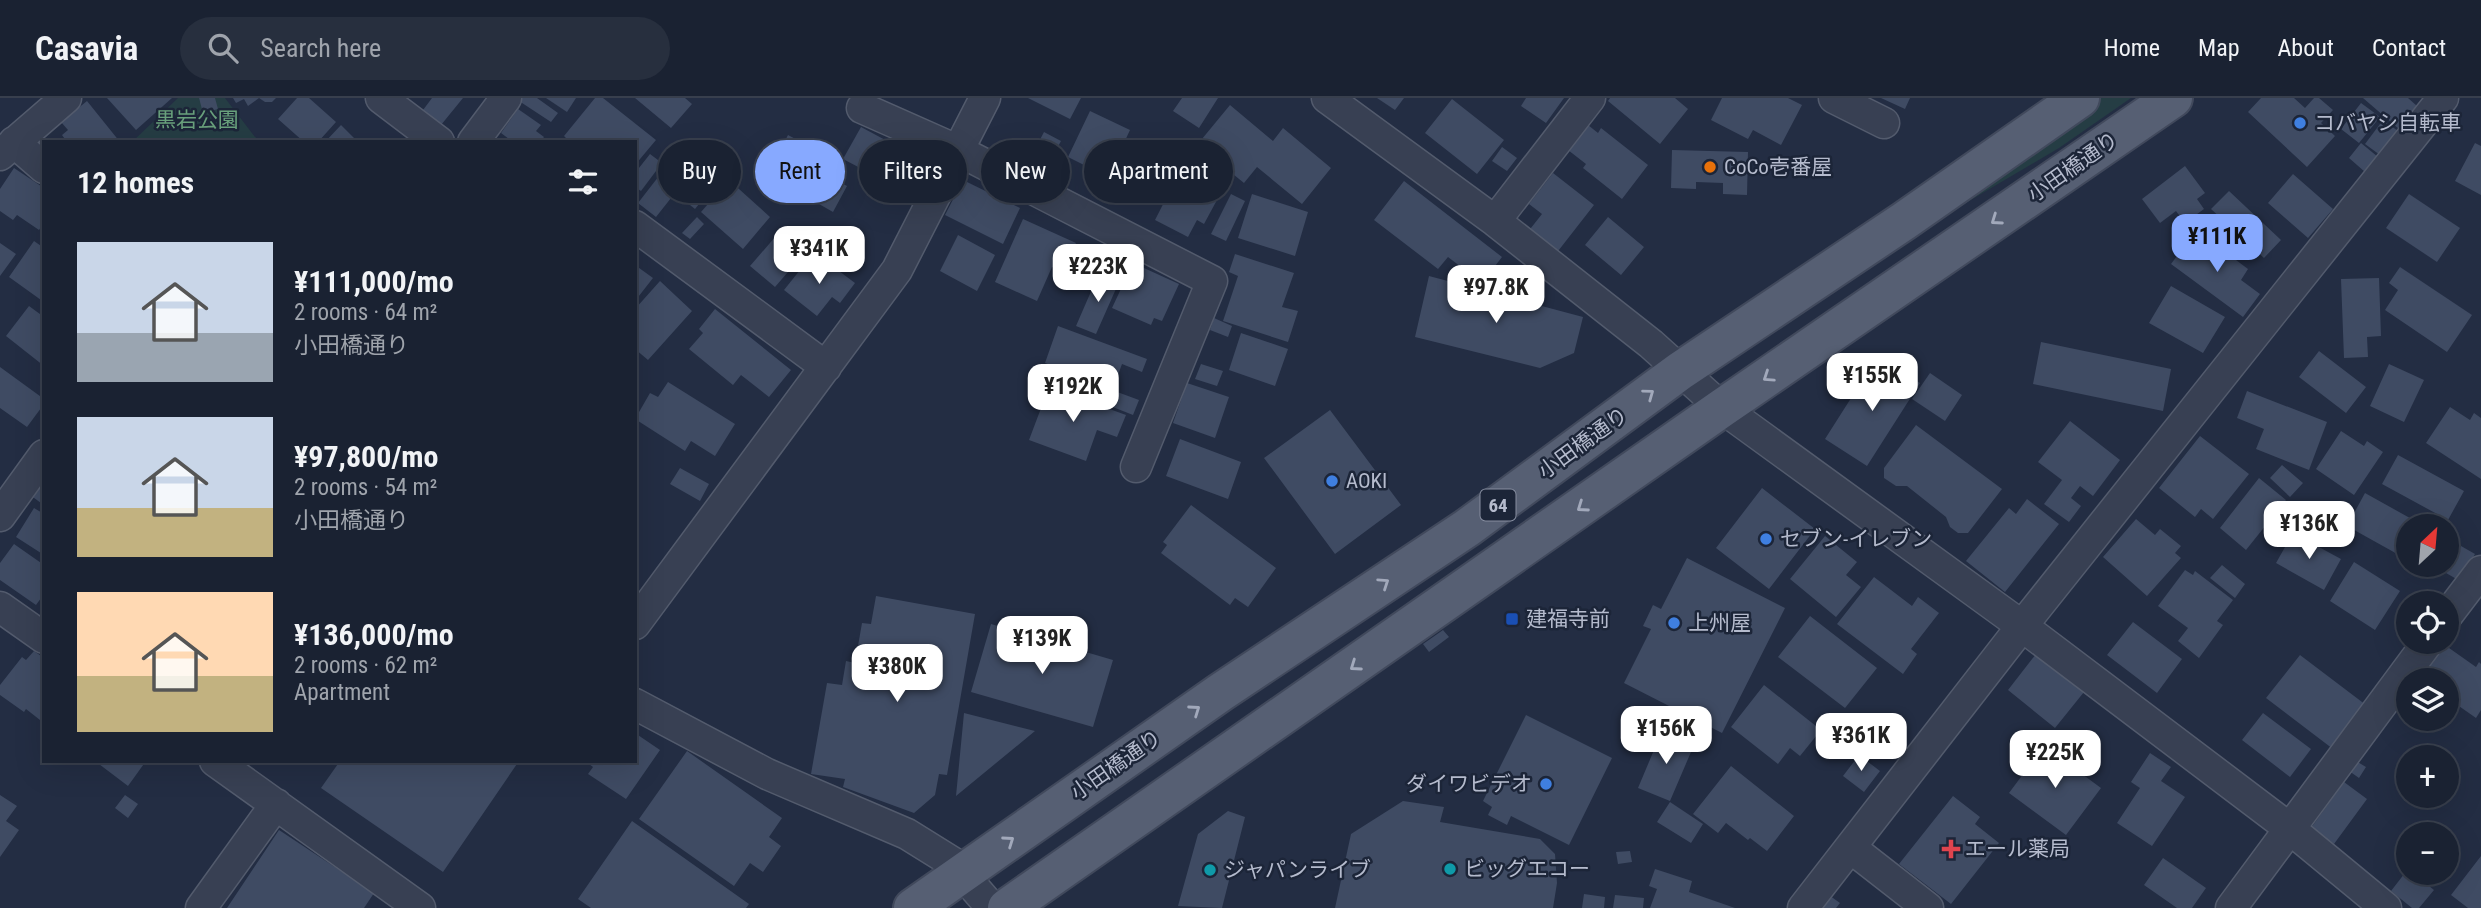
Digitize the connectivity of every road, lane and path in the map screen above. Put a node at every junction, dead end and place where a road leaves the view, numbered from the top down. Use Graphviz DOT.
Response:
graph roads {
  1 [pos="66,98"];
  2 [pos="381,98"];
  3 [pos="506,98"];
  4 [pos="985,98"];
  5 [pos="1327,98"];
  6 [pos="1590,98"];
  7 [pos="1834,98"];
  8 [pos="2080,98"];
  9 [pos="2173,98"];
  10 [pos="2444,98"];
  11 [pos="862,108"];
  12 [pos="1884,122"];
  13 [pos="436,140"];
  14 [pos="474,140"];
  15 [pos="934,140"];
  16 [pos="964,140"];
  17 [pos="7,148"];
  18 [pos="967,155"];
  19 [pos="42,167"];
  20 [pos="932,203"];
  21 [pos="1495,220"];
  22 [pos="637,227"];
  23 [pos="826,367"];
  24 [pos="1680,371"];
  25 [pos="1721,408"];
  26 [pos="42,458"];
  27 [pos="1136,467"];
  28 [pos="0,516"];
  29 [pos="2481,571"];
  30 [pos="2459,600"];
  31 [pos="0,607"];
  32 [pos="637,621"];
  33 [pos="2022,626"];
  34 [pos="42,637"];
  35 [pos="2419,654"];
  36 [pos="637,705"];
  37 [pos="218,763"];
  38 [pos="276,804"];
  39 [pos="2289,828"];
  40 [pos="1851,848"];
  41 [pos="962,873"];
  42 [pos="201,908"];
  43 [pos="420,908"];
  44 [pos="913,908"];
  45 [pos="992,908"];
  46 [pos="1007,908"];
  47 [pos="1803,908"];
  48 [pos="1928,908"];
  49 [pos="2231,908"];
  50 [pos="2386,908"];
  1 -- 17 [label="street"];
  2 -- 13 [label="street"];
  3 -- 14 [label="street"];
  4 -- 16 [label="street"];
  5 -- 21 [label="street"];
  6 -- 21 [label="street"];
  7 -- 12 [label="street"];
  8 -- 24 [label="main road, 小田橋通り / 64"];
  9 -- 25 [label="main road, 小田橋通り / 64, one-way"];
  10 -- 33 [label="street"];
  11 -- 15 [label="street"];
  17 -- 19 [label="street"];
  18 -- 27 [label="street"];
  20 -- 23 [label="street"];
  21 -- 24 [label="street"];
  22 -- 23 [label="street"];
  23 -- 32 [label="street"];
  24 -- 25 [label="street"];
  41 -- 24 [label="main road, 小田橋通り / 64, one-way"];
  25 -- 33 [label="street"];
  25 -- 46 [label="main road, 小田橋通り / 64, one-way"];
  26 -- 28 [label="street"];
  29 -- 30 [label="street"];
  31 -- 34 [label="street"];
  33 -- 39 [label="street"];
  33 -- 40 [label="street"];
  35 -- 39 [label="street"];
  36 -- 41 [label="street"];
  37 -- 38 [label="street"];
  38 -- 42 [label="street"];
  38 -- 43 [label="street"];
  39 -- 49 [label="street"];
  39 -- 50 [label="street"];
  40 -- 47 [label="street"];
  40 -- 48 [label="street"];
  41 -- 44 [label="main road, 小田橋通り / 64"];
  41 -- 45 [label="street"];
}
